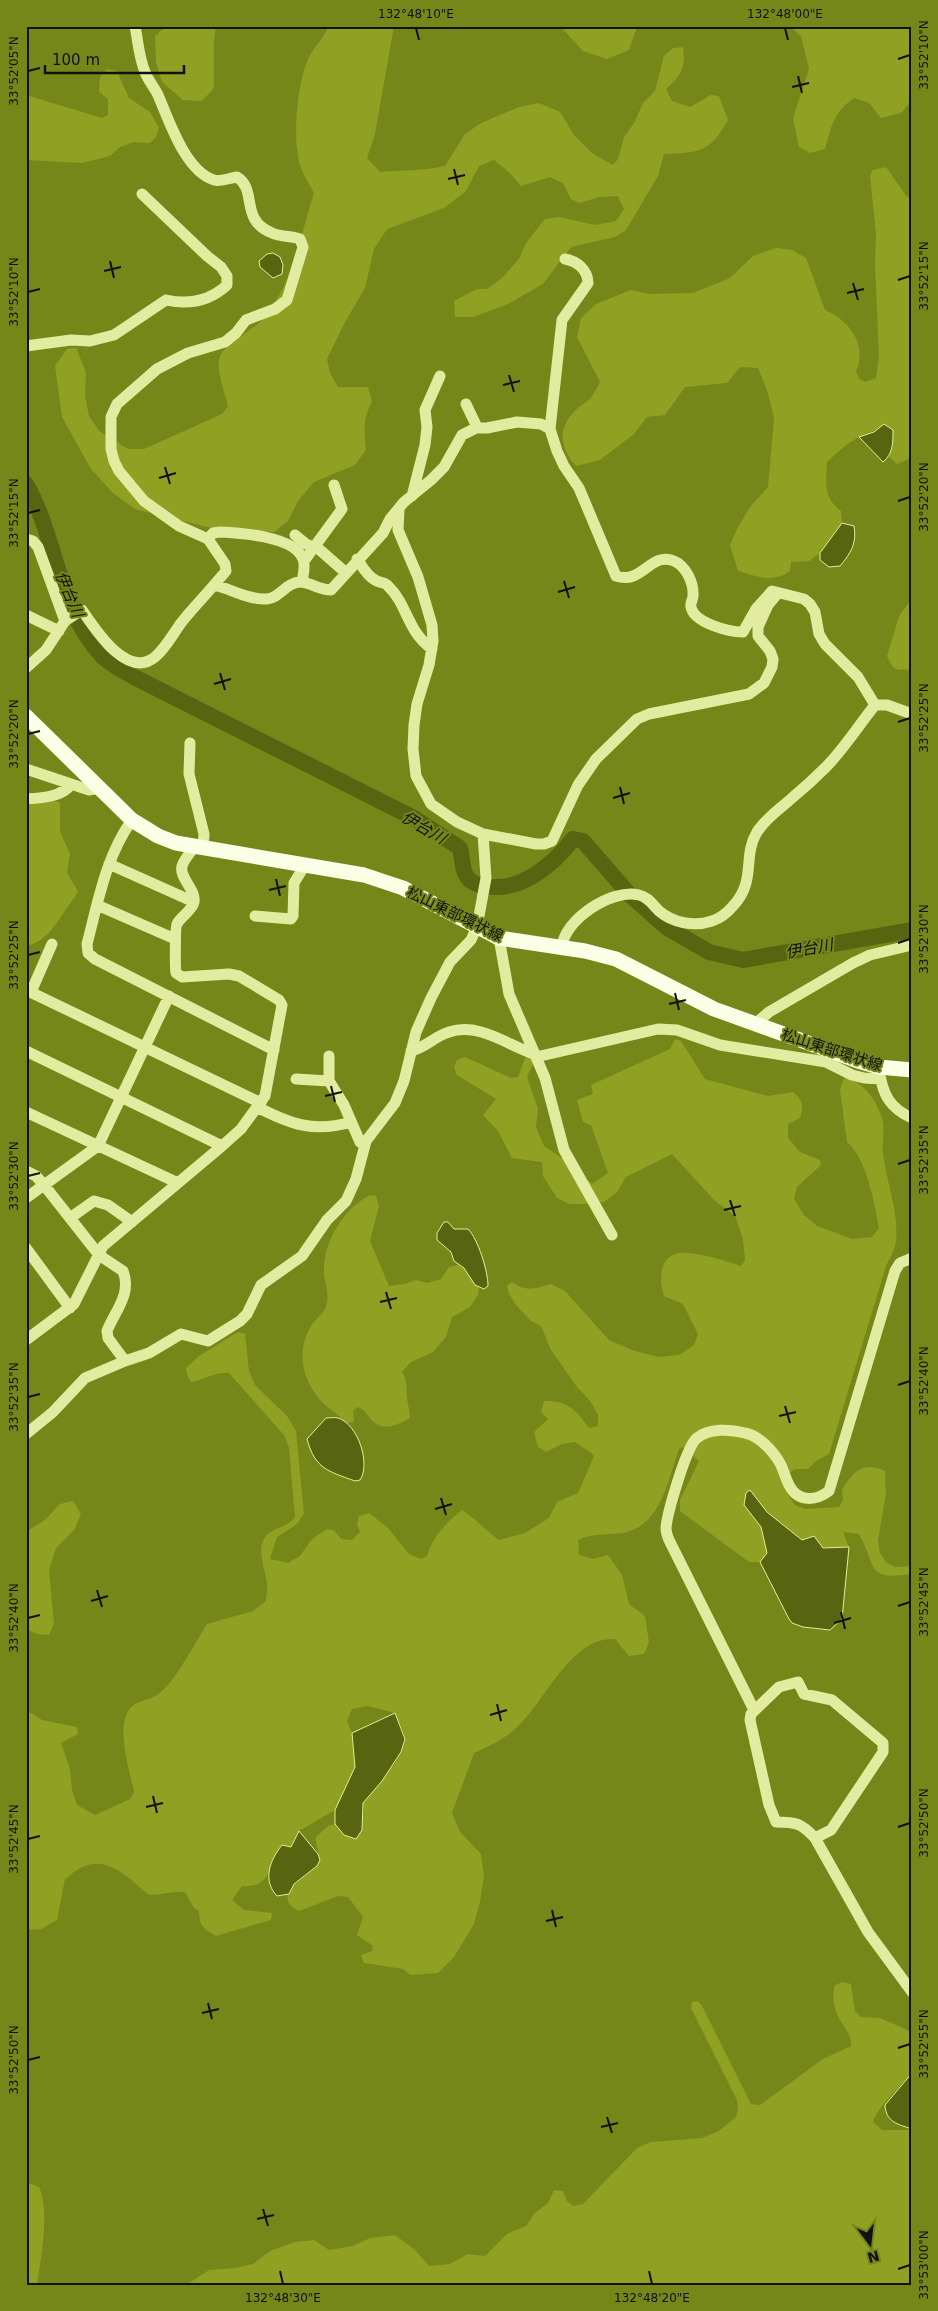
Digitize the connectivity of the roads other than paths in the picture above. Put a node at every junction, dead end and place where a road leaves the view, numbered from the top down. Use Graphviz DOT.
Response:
graph roads {
  1 [pos="135,26"];
  2 [pos="142,194"];
  3 [pos="565,259"];
  4 [pos="26,346"];
  5 [pos="440,376"];
  6 [pos="466,404"];
  7 [pos="477,423"];
  8 [pos="550,429"];
  9 [pos="334,485"];
  10 [pos="412,496"];
  11 [pos="399,509"];
  12 [pos="296,535"];
  13 [pos="26,539"];
  14 [pos="208,539"];
  15 [pos="314,547"];
  16 [pos="357,560"];
  17 [pos="304,561"];
  18 [pos="345,572"];
  19 [pos="302,582"];
  20 [pos="214,585"];
  21 [pos="778,592"];
  22 [pos="26,615"];
  23 [pos="64,623"];
  24 [pos="432,649"];
  25 [pos="26,668"];
  26 [pos="875,705"];
  27 [pos="912,714"];
  28 [pos="26,716"];
  29 [pos="190,743"];
  30 [pos="26,770"];
  31 [pos="71,784"];
  32 [pos="100,788"];
  33 [pos="26,799"];
  34 [pos="132,820"];
  35 [pos="484,834"];
  36 [pos="199,847"];
  37 [pos="109,864"];
  38 [pos="305,865"];
  39 [pos="194,902"];
  40 [pos="98,905"];
  41 [pos="255,916"];
  42 [pos="477,928"];
  43 [pos="175,938"];
  44 [pos="499,938"];
  45 [pos="52,944"];
  46 [pos="912,945"];
  47 [pos="562,948"];
  48 [pos="28,991"];
  49 [pos="169,996"];
  50 [pos="755,1024"];
  51 [pos="144,1046"];
  52 [pos="26,1050"];
  53 [pos="274,1050"];
  54 [pos="411,1051"];
  55 [pos="329,1056"];
  56 [pos="535,1056"];
  57 [pos="912,1070"];
  58 [pos="880,1073"];
  59 [pos="296,1079"];
  60 [pos="329,1081"];
  61 [pos="120,1097"];
  62 [pos="259,1105"];
  63 [pos="26,1112"];
  64 [pos="912,1118"];
  65 [pos="351,1122"];
  66 [pos="365,1145"];
  67 [pos="98,1146"];
  68 [pos="222,1146"];
  69 [pos="26,1171"];
  70 [pos="178,1183"];
  71 [pos="44,1185"];
  72 [pos="26,1198"];
  73 [pos="70,1218"];
  74 [pos="132,1222"];
  75 [pos="612,1235"];
  76 [pos="26,1248"];
  77 [pos="99,1255"];
  78 [pos="912,1258"];
  79 [pos="70,1308"];
  80 [pos="27,1338"];
  81 [pos="125,1360"];
  82 [pos="26,1434"];
  83 [pos="754,1710"];
  84 [pos="815,1838"];
  85 [pos="912,1992"];
  1 -- 14 [label="street"];
  2 -- 4 [label="street"];
  3 -- 8 [label="street"];
  5 -- 10 [label="street"];
  6 -- 7 [label="street"];
  7 -- 8 [label="street"];
  7 -- 10 [label="street"];
  8 -- 21 [label="street"];
  9 -- 15 [label="street"];
  10 -- 11 [label="street"];
  11 -- 16 [label="street"];
  11 -- 24 [label="street"];
  12 -- 15 [label="street"];
  13 -- 23 [label="street"];
  14 -- 17 [label="street"];
  14 -- 20 [label="street"];
  15 -- 17 [label="street"];
  15 -- 18 [label="street"];
  16 -- 18 [label="street"];
  16 -- 24 [label="street"];
  17 -- 19 [label="street"];
  18 -- 19 [label="street"];
  19 -- 20 [label="street"];
  20 -- 23 [label="street"];
  21 -- 26 [label="street"];
  21 -- 35 [label="street"];
  22 -- 23 [label="street"];
  23 -- 25 [label="street"];
  24 -- 35 [label="street"];
  26 -- 27 [label="street"];
  26 -- 47 [label="street"];
  28 -- 32 [label="main road, 松山東部環状線"];
  29 -- 36 [label="street"];
  30 -- 31 [label="street"];
  31 -- 32 [label="street"];
  31 -- 33 [label="street"];
  32 -- 34 [label="main road, 松山東部環状線"];
  34 -- 36 [label="main road, 松山東部環状線"];
  34 -- 37 [label="street"];
  35 -- 42 [label="street"];
  36 -- 38 [label="main road, 松山東部環状線"];
  36 -- 39 [label="street"];
  37 -- 39 [label="street"];
  37 -- 40 [label="street"];
  38 -- 41 [label="street"];
  38 -- 42 [label="main road, 松山東部環状線"];
  39 -- 43 [label="street"];
  40 -- 43 [label="street"];
  40 -- 49 [label="street"];
  42 -- 44 [label="main road, 松山東部環状線"];
  42 -- 54 [label="street"];
  43 -- 53 [label="street"];
  44 -- 47 [label="main road, 松山東部環状線"];
  44 -- 56 [label="street"];
  45 -- 48 [label="street"];
  46 -- 50 [label="street"];
  47 -- 50 [label="main road, 松山東部環状線"];
  48 -- 51 [label="street"];
  49 -- 51 [label="street"];
  49 -- 53 [label="street"];
  50 -- 58 [label="main road, 松山東部環状線"];
  51 -- 61 [label="street"];
  51 -- 62 [label="street"];
  52 -- 61 [label="street"];
  53 -- 62 [label="street"];
  54 -- 56 [label="street"];
  54 -- 66 [label="street"];
  55 -- 60 [label="street"];
  56 -- 58 [label="street"];
  56 -- 75 [label="street"];
  57 -- 58 [label="main road, 松山東部環状線"];
  58 -- 64 [label="street"];
  59 -- 60 [label="street"];
  60 -- 65 [label="street"];
  61 -- 67 [label="street"];
  61 -- 68 [label="street"];
  62 -- 65 [label="street"];
  62 -- 68 [label="street"];
  63 -- 67 [label="street"];
  65 -- 66 [label="street"];
  66 -- 81 [label="street"];
  67 -- 70 [label="street"];
  67 -- 71 [label="street"];
  68 -- 70 [label="street"];
  69 -- 71 [label="street"];
  70 -- 74 [label="street"];
  71 -- 72 [label="street"];
  71 -- 73 [label="street"];
  73 -- 74 [label="street"];
  73 -- 77 [label="street"];
  74 -- 77 [label="street"];
  76 -- 79 [label="street"];
  77 -- 79 [label="street"];
  77 -- 81 [label="street"];
  78 -- 83 [label="street"];
  79 -- 80 [label="street"];
  81 -- 82 [label="street"];
  83 -- 84 [label="street"];
  83 -- 84 [label="street"];
  84 -- 85 [label="street"];
}
